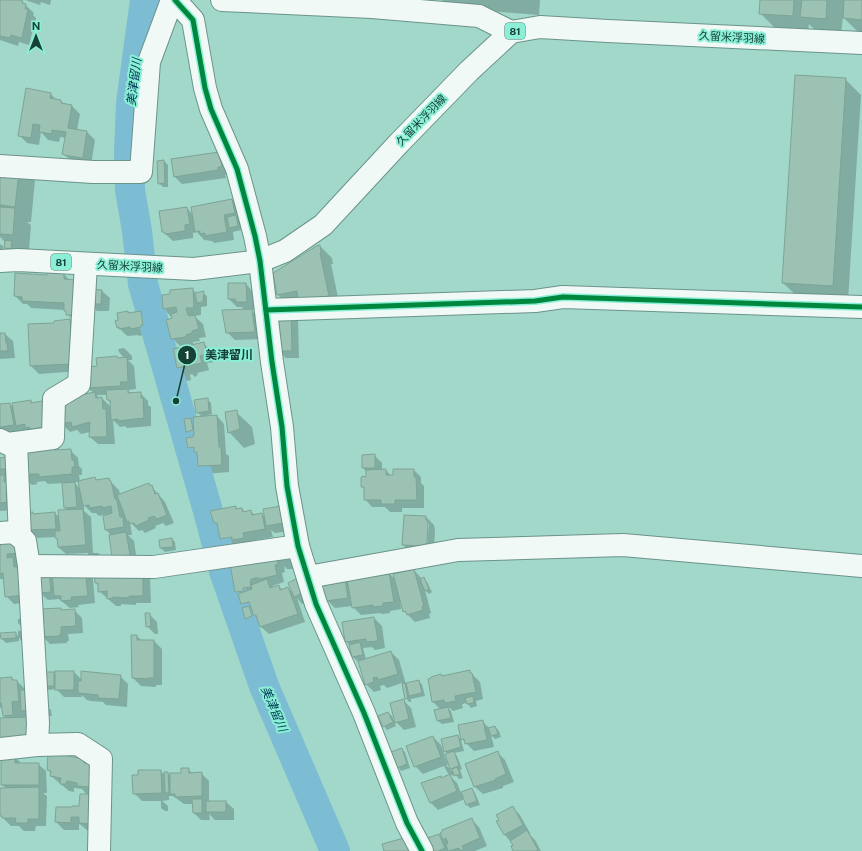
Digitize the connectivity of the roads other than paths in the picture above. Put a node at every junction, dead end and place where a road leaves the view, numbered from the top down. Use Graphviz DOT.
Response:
graph roads {
  1 [pos="172,0"];
  2 [pos="175,0"];
  3 [pos="222,0"];
  4 [pos="511,32"];
  5 [pos="862,43"];
  6 [pos="0,166"];
  7 [pos="0,261"];
  8 [pos="260,261"];
  9 [pos="86,264"];
  10 [pos="862,307"];
  11 [pos="266,310"];
  12 [pos="8,442"];
  13 [pos="10,535"];
  14 [pos="298,546"];
  15 [pos="29,566"];
  16 [pos="862,566"];
  17 [pos="308,577"];
  18 [pos="38,745"];
  19 [pos="0,749"];
  20 [pos="99,851"];
  21 [pos="422,851"];
  1 -- 6 [label="street"];
  2 -- 8 [label="street"];
  3 -- 4 [label="street"];
  4 -- 5 [label="street, 久留米浮羽線 / 81"];
  4 -- 8 [label="street, 久留米浮羽線 / 81"];
  7 -- 9 [label="street, 久留米浮羽線 / 81"];
  8 -- 9 [label="street, 久留米浮羽線 / 81"];
  8 -- 11 [label="street"];
  9 -- 12 [label="street"];
  10 -- 11 [label="street"];
  11 -- 14 [label="street"];
  12 -- 13 [label="street"];
  13 -- 15 [label="street"];
  14 -- 15 [label="street"];
  14 -- 17 [label="street"];
  15 -- 18 [label="street"];
  16 -- 17 [label="street"];
  17 -- 21 [label="street"];
  18 -- 19 [label="street"];
  18 -- 20 [label="street"];
}
